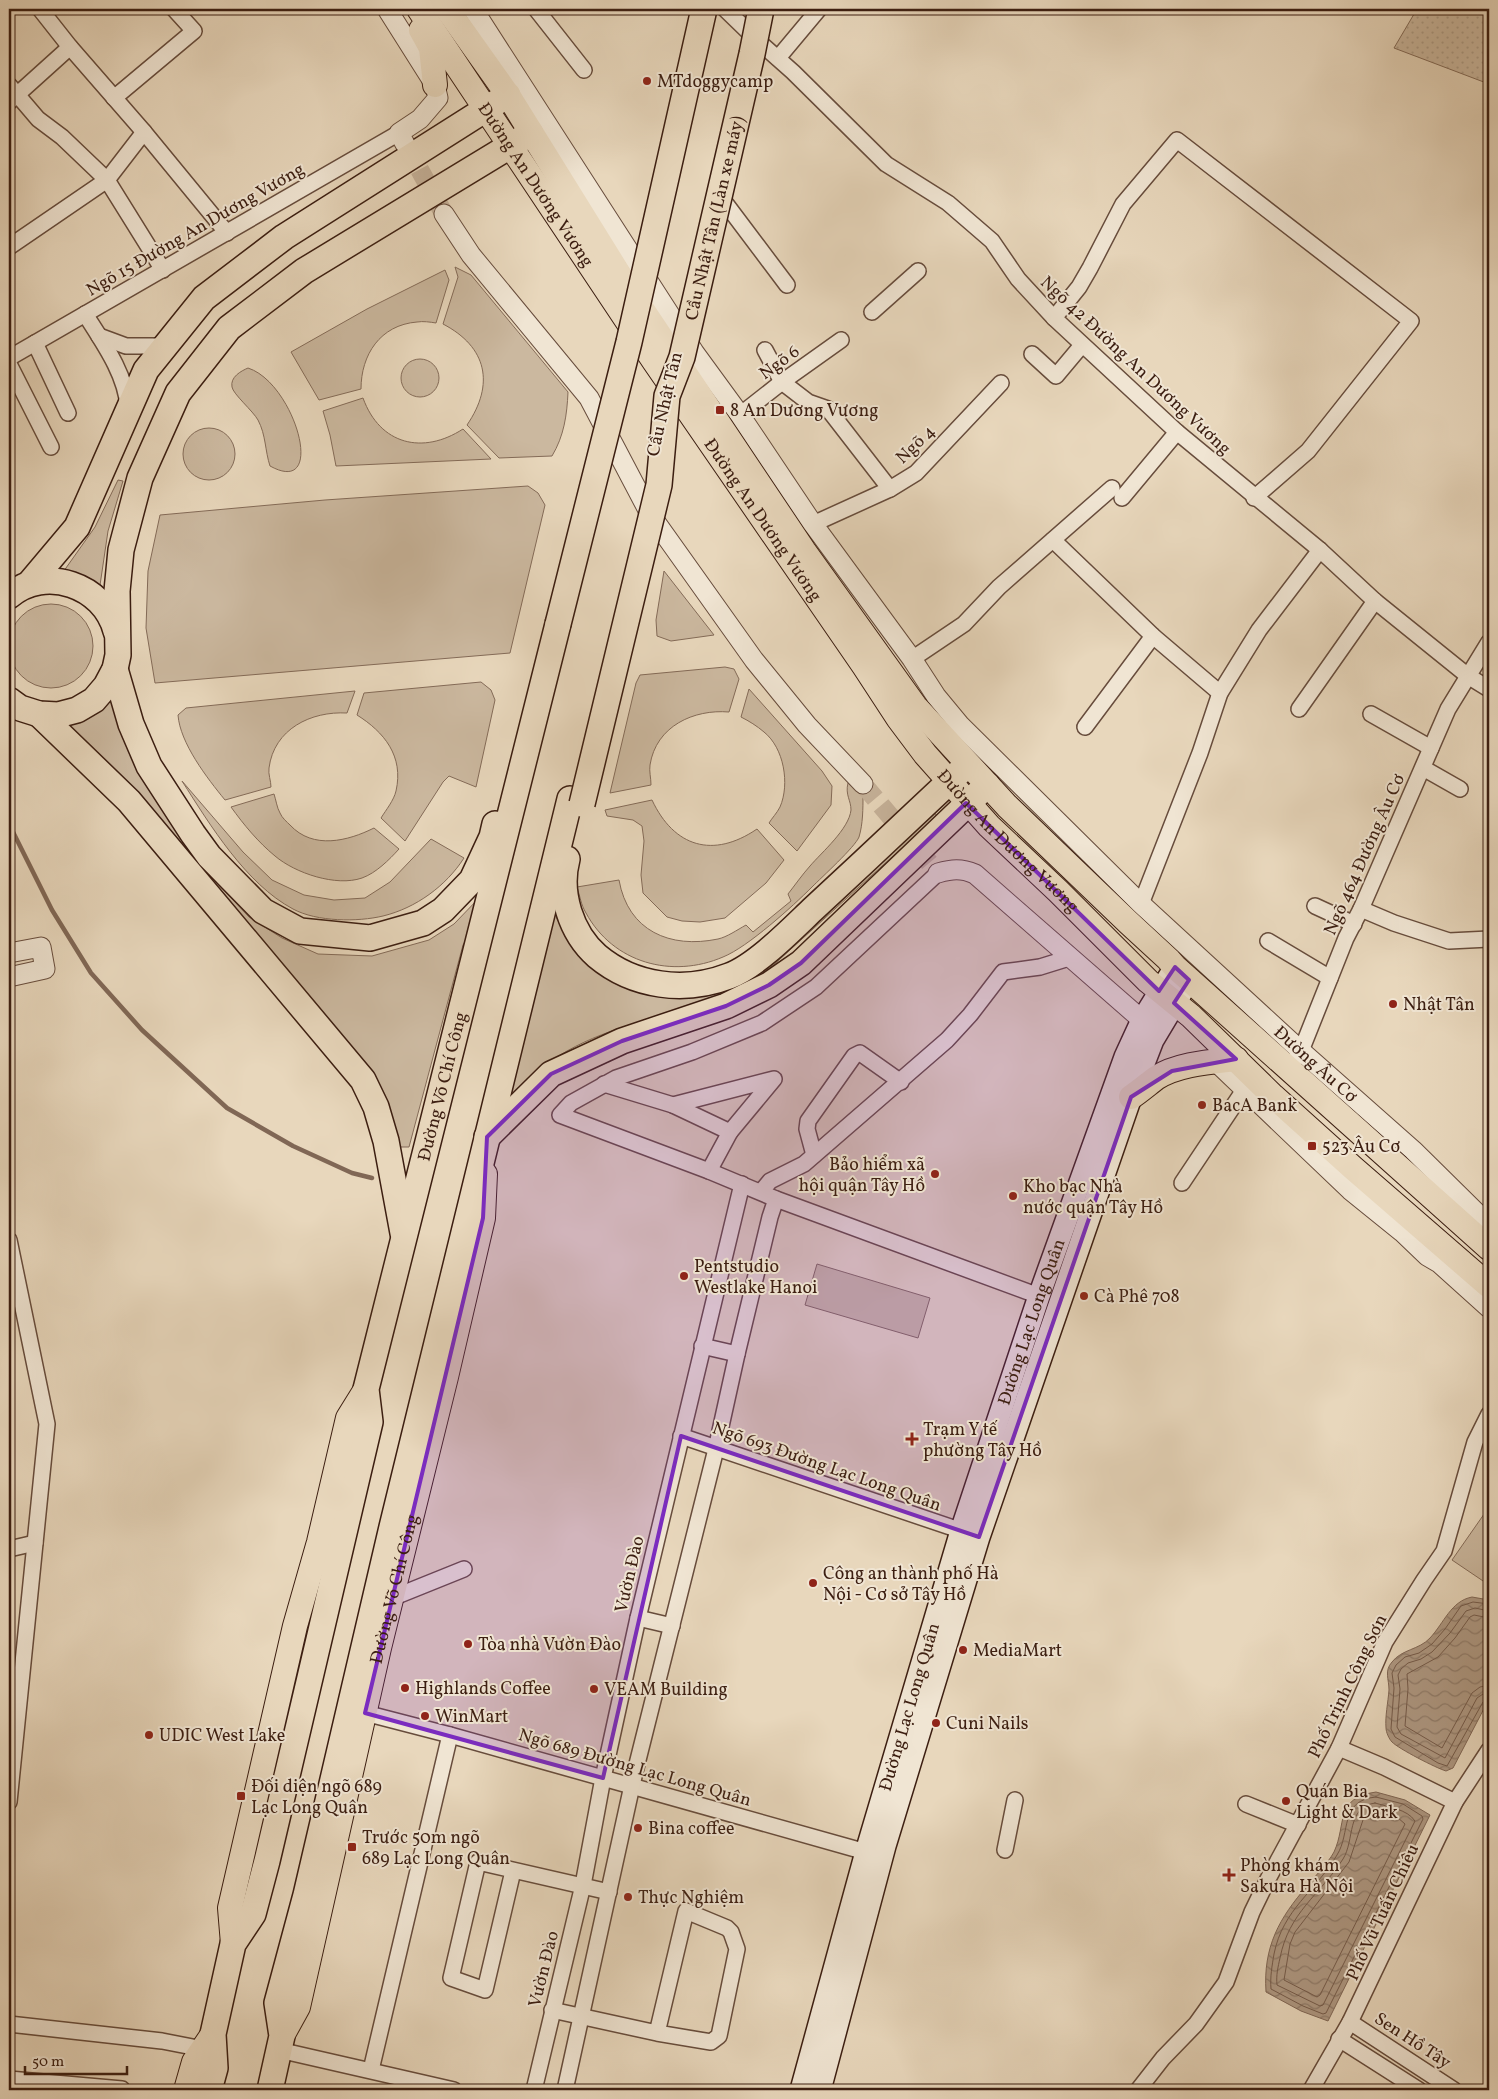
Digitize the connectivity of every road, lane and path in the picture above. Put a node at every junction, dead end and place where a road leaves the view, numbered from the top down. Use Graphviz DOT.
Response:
graph roads {
  1 [pos="41,9"];
  2 [pos="174,9"];
  3 [pos="387,9"];
  4 [pos="417,9"];
  5 [pos="447,9"];
  6 [pos="472,9"];
  7 [pos="536,9"];
  8 [pos="697,9"];
  9 [pos="704,9"];
  10 [pos="725,9"];
  11 [pos="754,9"];
  12 [pos="761,9"];
  13 [pos="819,9"];
  14 [pos="758,42"];
  15 [pos="70,48"];
  16 [pos="778,58"];
  17 [pos="584,70"];
  18 [pos="435,85"];
  19 [pos="12,94"];
  20 [pos="508,95"];
  21 [pos="114,98"];
  22 [pos="485,109"];
  23 [pos="144,132"];
  24 [pos="531,133"];
  25 [pos="402,138"];
  26 [pos="511,146"];
  27 [pos="107,180"];
  28 [pos="726,204"];
  29 [pos="444,214"];
  30 [pos="227,233"];
  31 [pos="9,247"];
  32 [pos="163,270"];
  33 [pos="918,271"];
  34 [pos="787,285"];
  35 [pos="872,312"];
  36 [pos="85,314"];
  37 [pos="1054,318"];
  38 [pos="99,336"];
  39 [pos="841,340"];
  40 [pos="687,341"];
  41 [pos="35,343"];
  42 [pos="1082,345"];
  43 [pos="166,346"];
  44 [pos="764,350"];
  45 [pos="1032,354"];
  46 [pos="9,358"];
  47 [pos="9,364"];
  48 [pos="782,382"];
  49 [pos="1001,383"];
  50 [pos="616,394"];
  51 [pos="667,396"];
  52 [pos="128,410"];
  53 [pos="68,413"];
  54 [pos="740,415"];
  55 [pos="1177,432"];
  56 [pos="51,446"];
  57 [pos="890,489"];
  58 [pos="1254,498"];
  59 [pos="813,524"];
  60 [pos="1053,540"];
  61 [pos="1320,550"];
  62 [pos="19,590"];
  63 [pos="1374,601"];
  64 [pos="1153,636"];
  65 [pos="118,640"];
  66 [pos="1489,642"];
  67 [pos="912,659"];
  68 [pos="115,668"];
  69 [pos="1468,676"];
  70 [pos="1489,689"];
  71 [pos="1220,693"];
  72 [pos="9,700"];
  73 [pos="1299,710"];
  74 [pos="39,714"];
  75 [pos="1371,714"];
  76 [pos="1086,727"];
  77 [pos="1431,748"];
  78 [pos="968,765"];
  79 [pos="1423,768"];
  80 [pos="514,782"];
  81 [pos="949,782"];
  82 [pos="863,784"];
  83 [pos="987,785"];
  84 [pos="1460,789"];
  85 [pos="576,801"];
  86 [pos="966,803"];
  87 [pos="938,873"];
  88 [pos="1141,904"];
  89 [pos="1315,906"];
  90 [pos="1361,909"];
  91 [pos="1354,924"];
  92 [pos="1489,939"];
  93 [pos="1268,941"];
  94 [pos="9,953"];
  95 [pos="1069,958"];
  96 [pos="1182,974"];
  97 [pos="9,977"];
  98 [pos="1330,978"];
  99 [pos="1166,997"];
  100 [pos="1142,1020"];
  101 [pos="1294,1059"];
  102 [pos="1225,1060"];
  103 [pos="901,1082"];
  104 [pos="604,1084"];
  105 [pos="1244,1090"];
  106 [pos="1131,1097"];
  107 [pos="673,1105"];
  108 [pos="730,1132"];
  109 [pos="487,1137"];
  110 [pos="814,1155"];
  111 [pos="710,1171"];
  112 [pos="1182,1183"];
  113 [pos="742,1184"];
  114 [pos="761,1192"];
  115 [pos="776,1199"];
  116 [pos="1489,1225"];
  117 [pos="9,1240"];
  118 [pos="404,1240"];
  119 [pos="1489,1248"];
  120 [pos="1489,1286"];
  121 [pos="1039,1296"];
  122 [pos="15,1305"];
  123 [pos="1489,1308"];
  124 [pos="702,1346"];
  125 [pos="737,1354"];
  126 [pos="1489,1414"];
  127 [pos="681,1436"];
  128 [pos="716,1449"];
  129 [pos="970,1534"];
  130 [pos="35,1543"];
  131 [pos="9,1548"];
  132 [pos="464,1568"];
  133 [pos="392,1598"];
  134 [pos="638,1618"];
  135 [pos="672,1626"];
  136 [pos="365,1713"];
  137 [pos="450,1735"];
  138 [pos="1339,1748"];
  139 [pos="1489,1750"];
  140 [pos="603,1778"];
  141 [pos="632,1786"];
  142 [pos="1015,1800"];
  143 [pos="9,1802"];
  144 [pos="1455,1802"];
  145 [pos="1246,1804"];
  146 [pos="1298,1825"];
  147 [pos="1005,1850"];
  148 [pos="866,1852"];
  149 [pos="514,1871"];
  150 [pos="582,1885"];
  151 [pos="609,1892"];
  152 [pos="552,2010"];
  153 [pos="581,2016"];
  154 [pos="1350,2022"];
  155 [pos="9,2024"];
  156 [pos="657,2033"];
  157 [pos="1339,2039"];
  158 [pos="208,2042"];
  159 [pos="280,2043"];
  160 [pos="371,2070"];
  161 [pos="9,2079"];
  162 [pos="122,2090"];
  163 [pos="186,2090"];
  164 [pos="209,2090"];
  165 [pos="270,2090"];
  166 [pos="454,2090"];
  167 [pos="534,2090"];
  168 [pos="566,2090"];
  169 [pos="801,2090"];
  170 [pos="820,2090"];
  171 [pos="1138,2090"];
  172 [pos="1311,2090"];
  173 [pos="1419,2090"];
  174 [pos="1454,2090"];
  1 -- 15 [label="street"];
  2 -- 21 [label="street"];
  3 -- 18 [label="street"];
  4 -- 18 [label="main road"];
  4 -- 22 [label="main road, Đường An Dương Vương"];
  5 -- 20 [label="main road, Đường An Dương Vương"];
  6 -- 40 [label="street"];
  7 -- 17 [label="street"];
  8 -- 50 [label="highway, bridge"];
  9 -- 50 [label="highway, bridge"];
  10 -- 14 [label="street, Ngõ 42 Đường An Dương Vương"];
  11 -- 51 [label="highway, Cầu Nhật Tân, bridge"];
  12 -- 51 [label="highway, Cầu Nhật Tân (Làn xe máy), bridge"];
  13 -- 16 [label="street"];
  14 -- 16 [label="street, Ngõ 42 Đường An Dương Vương"];
  14 -- 28 [label="street"];
  15 -- 19 [label="street"];
  15 -- 21 [label="street"];
  16 -- 37 [label="street, Ngõ 42 Đường An Dương Vương"];
  18 -- 25 [label="street"];
  19 -- 27 [label="street"];
  20 -- 22 [label="highway"];
  20 -- 24 [label="main road, Đường An Dương Vương"];
  21 -- 23 [label="street"];
  22 -- 26 [label="main road, Đường An Dương Vương"];
  22 -- 43 [label="highway"];
  23 -- 27 [label="street"];
  23 -- 30 [label="street"];
  24 -- 26 [label="highway"];
  24 -- 78 [label="main road, Đường An Dương Vương"];
  25 -- 30 [label="street, Ngõ 15 Đường An Dương Vương"];
  26 -- 65 [label="highway"];
  26 -- 81 [label="main road, Đường An Dương Vương"];
  27 -- 31 [label="street"];
  27 -- 32 [label="street"];
  28 -- 34 [label="street"];
  28 -- 40 [label="street"];
  29 -- 82 [label="street"];
  30 -- 32 [label="street, Ngõ 15 Đường An Dương Vương"];
  32 -- 36 [label="street, Ngõ 15 Đường An Dương Vương"];
  33 -- 35 [label="street"];
  36 -- 38 [label="street"];
  36 -- 41 [label="street, Ngõ 15 Đường An Dương Vương"];
  37 -- 42 [label="street, Ngõ 42 Đường An Dương Vương"];
  37 -- 58 [label="street"];
  38 -- 43 [label="street"];
  38 -- 52 [label="street"];
  39 -- 48 [label="street, Ngõ 6"];
  40 -- 54 [label="street"];
  41 -- 46 [label="street, Ngõ 15 Đường An Dương Vương"];
  41 -- 53 [label="street"];
  42 -- 45 [label="street"];
  42 -- 55 [label="street, Ngõ 42 Đường An Dương Vương"];
  43 -- 52 [label="highway"];
  44 -- 48 [label="street"];
  47 -- 56 [label="street"];
  48 -- 54 [label="street, Ngõ 6"];
  48 -- 57 [label="street"];
  49 -- 57 [label="street, Ngõ 4"];
  50 -- 80 [label="highway, bridge"];
  51 -- 85 [label="highway, bridge"];
  52 -- 62 [label="highway"];
  54 -- 59 [label="street"];
  55 -- 58 [label="street, Ngõ 42 Đường An Dương Vương"];
  55 -- 60 [label="street"];
  57 -- 59 [label="street, Ngõ 4"];
  58 -- 61 [label="street, Ngõ 42 Đường An Dương Vương"];
  59 -- 67 [label="street"];
  60 -- 64 [label="street"];
  60 -- 67 [label="street"];
  61 -- 63 [label="street, Ngõ 42 Đường An Dương Vương"];
  61 -- 71 [label="street"];
  62 -- 65 [label="highway"];
  63 -- 69 [label="street, Ngõ 42 Đường An Dương Vương"];
  63 -- 73 [label="street"];
  64 -- 71 [label="street"];
  64 -- 76 [label="street"];
  65 -- 68 [label="highway"];
  66 -- 69 [label="street, Ngõ 464 Đường Âu Cơ"];
  67 -- 88 [label="street"];
  68 -- 74 [label="highway"];
  68 -- 80 [label="highway"];
  69 -- 70 [label="street, Ngõ 42 Đường An Dương Vương"];
  69 -- 77 [label="street, Ngõ 464 Đường Âu Cơ"];
  71 -- 88 [label="street"];
  72 -- 74 [label="highway"];
  74 -- 118 [label="highway"];
  75 -- 77 [label="street"];
  77 -- 79 [label="street, Ngõ 464 Đường Âu Cơ"];
  78 -- 81 [label="highway"];
  78 -- 83 [label="main road, Đường An Dương Vương"];
  79 -- 84 [label="street"];
  79 -- 90 [label="street, Ngõ 464 Đường Âu Cơ"];
  80 -- 118 [label="highway, Đường Võ Chí Công"];
  81 -- 85 [label="highway"];
  81 -- 86 [label="main road, Đường An Dương Vương"];
  83 -- 86 [label="highway"];
  83 -- 96 [label="main road, Đường An Dương Vương"];
  85 -- 109 [label="highway, Đường Võ Chí Công"];
  86 -- 99 [label="main road, Đường An Dương Vương"];
  86 -- 109 [label="highway"];
  87 -- 95 [label="street"];
  87 -- 104 [label="street"];
  88 -- 101 [label="street, Đường Âu Cơ"];
  89 -- 91 [label="street"];
  90 -- 91 [label="street, Ngõ 464 Đường Âu Cơ"];
  90 -- 92 [label="street"];
  91 -- 98 [label="street, Ngõ 464 Đường Âu Cơ"];
  93 -- 98 [label="street"];
  94 -- 97 [label="street"];
  95 -- 100 [label="street"];
  95 -- 103 [label="street"];
  96 -- 99 [label="main road, Đường Lạc Long Quân"];
  96 -- 101 [label="main road, Đường Âu Cơ"];
  98 -- 101 [label="street, Ngõ 464 Đường Âu Cơ"];
  99 -- 100 [label="main road, Đường Lạc Long Quân"];
  99 -- 102 [label="main road"];
  99 -- 106 [label="main road, Đường Lạc Long Quân"];
  100 -- 121 [label="main road, Đường Lạc Long Quân"];
  101 -- 116 [label="street, Đường Âu Cơ"];
  101 -- 119 [label="main road, Đường Âu Cơ"];
  102 -- 105 [label="street"];
  102 -- 106 [label="main road"];
  102 -- 120 [label="main road"];
  103 -- 110 [label="street"];
  103 -- 110 [label="street"];
  104 -- 107 [label="street"];
  104 -- 111 [label="street"];
  105 -- 112 [label="street"];
  105 -- 123 [label="street"];
  106 -- 129 [label="main road, Đường Lạc Long Quân"];
  107 -- 108 [label="street"];
  107 -- 108 [label="street"];
  108 -- 111 [label="street"];
  109 -- 133 [label="main road, Đường Võ Chí Công"];
  109 -- 159 [label="highway, Đường Võ Chí Công"];
  110 -- 114 [label="street"];
  111 -- 113 [label="street"];
  113 -- 114 [label="street"];
  113 -- 124 [label="street, Vườn Đào"];
  114 -- 115 [label="street"];
  115 -- 121 [label="street"];
  115 -- 125 [label="street"];
  117 -- 122 [label="street"];
  118 -- 158 [label="highway, Đường Võ Chí Công"];
  121 -- 129 [label="main road, Đường Lạc Long Quân"];
  122 -- 130 [label="street"];
  124 -- 125 [label="street"];
  124 -- 127 [label="street, Vườn Đào"];
  125 -- 128 [label="street"];
  126 -- 138 [label="street, Phố Trịnh Công Sơn"];
  127 -- 128 [label="street, Ngõ 693 Đường Lạc Long Quân"];
  127 -- 134 [label="street, Vườn Đào"];
  128 -- 129 [label="street, Ngõ 693 Đường Lạc Long Quân"];
  128 -- 135 [label="street"];
  129 -- 148 [label="main road, Đường Lạc Long Quân"];
  129 -- 170 [label="main road, Đường Lạc Long Quân"];
  130 -- 131 [label="street"];
  130 -- 143 [label="street"];
  132 -- 133 [label="street"];
  133 -- 136 [label="main road, Đường Võ Chí Công"];
  134 -- 135 [label="street"];
  134 -- 140 [label="street, Vườn Đào"];
  135 -- 141 [label="street"];
  136 -- 137 [label="street, Ngõ 689 Đường Lạc Long Quân"];
  136 -- 159 [label="main road, Đường Võ Chí Công"];
  137 -- 140 [label="street, Ngõ 689 Đường Lạc Long Quân"];
  137 -- 160 [label="street"];
  138 -- 144 [label="street"];
  138 -- 146 [label="street, Phố Trịnh Công Sơn"];
  139 -- 144 [label="street, Phố Vũ Tuấn Chiêu"];
  140 -- 141 [label="street, Ngõ 689 Đường Lạc Long Quân"];
  140 -- 150 [label="street, Vườn Đào"];
  141 -- 148 [label="street, Ngõ 689 Đường Lạc Long Quân"];
  141 -- 151 [label="street"];
  142 -- 147 [label="street"];
  144 -- 154 [label="street, Phố Vũ Tuấn Chiêu"];
  145 -- 146 [label="street"];
  146 -- 171 [label="street, Phố Trịnh Công Sơn"];
  148 -- 169 [label="main road, Đường Lạc Long Quân"];
  149 -- 149 [label="street"];
  149 -- 150 [label="street"];
  150 -- 151 [label="street"];
  150 -- 152 [label="street, Vườn Đào"];
  151 -- 153 [label="street"];
  152 -- 153 [label="street"];
  152 -- 167 [label="street, Vườn Đào"];
  153 -- 156 [label="street"];
  153 -- 168 [label="street"];
  154 -- 157 [label="street, Phố Vũ Tuấn Chiêu"];
  154 -- 174 [label="street, Sen Hồ Tây"];
  155 -- 158 [label="street"];
  156 -- 156 [label="street"];
  157 -- 172 [label="street, Phố Vũ Tuấn Chiêu"];
  157 -- 173 [label="street"];
  158 -- 163 [label="main road, Đường Võ Chí Công"];
  158 -- 164 [label="highway, Đường Võ Chí Công"];
  159 -- 160 [label="street"];
  159 -- 165 [label="highway, Đường Võ Chí Công"];
  160 -- 166 [label="street"];
  161 -- 162 [label="street"];
}
